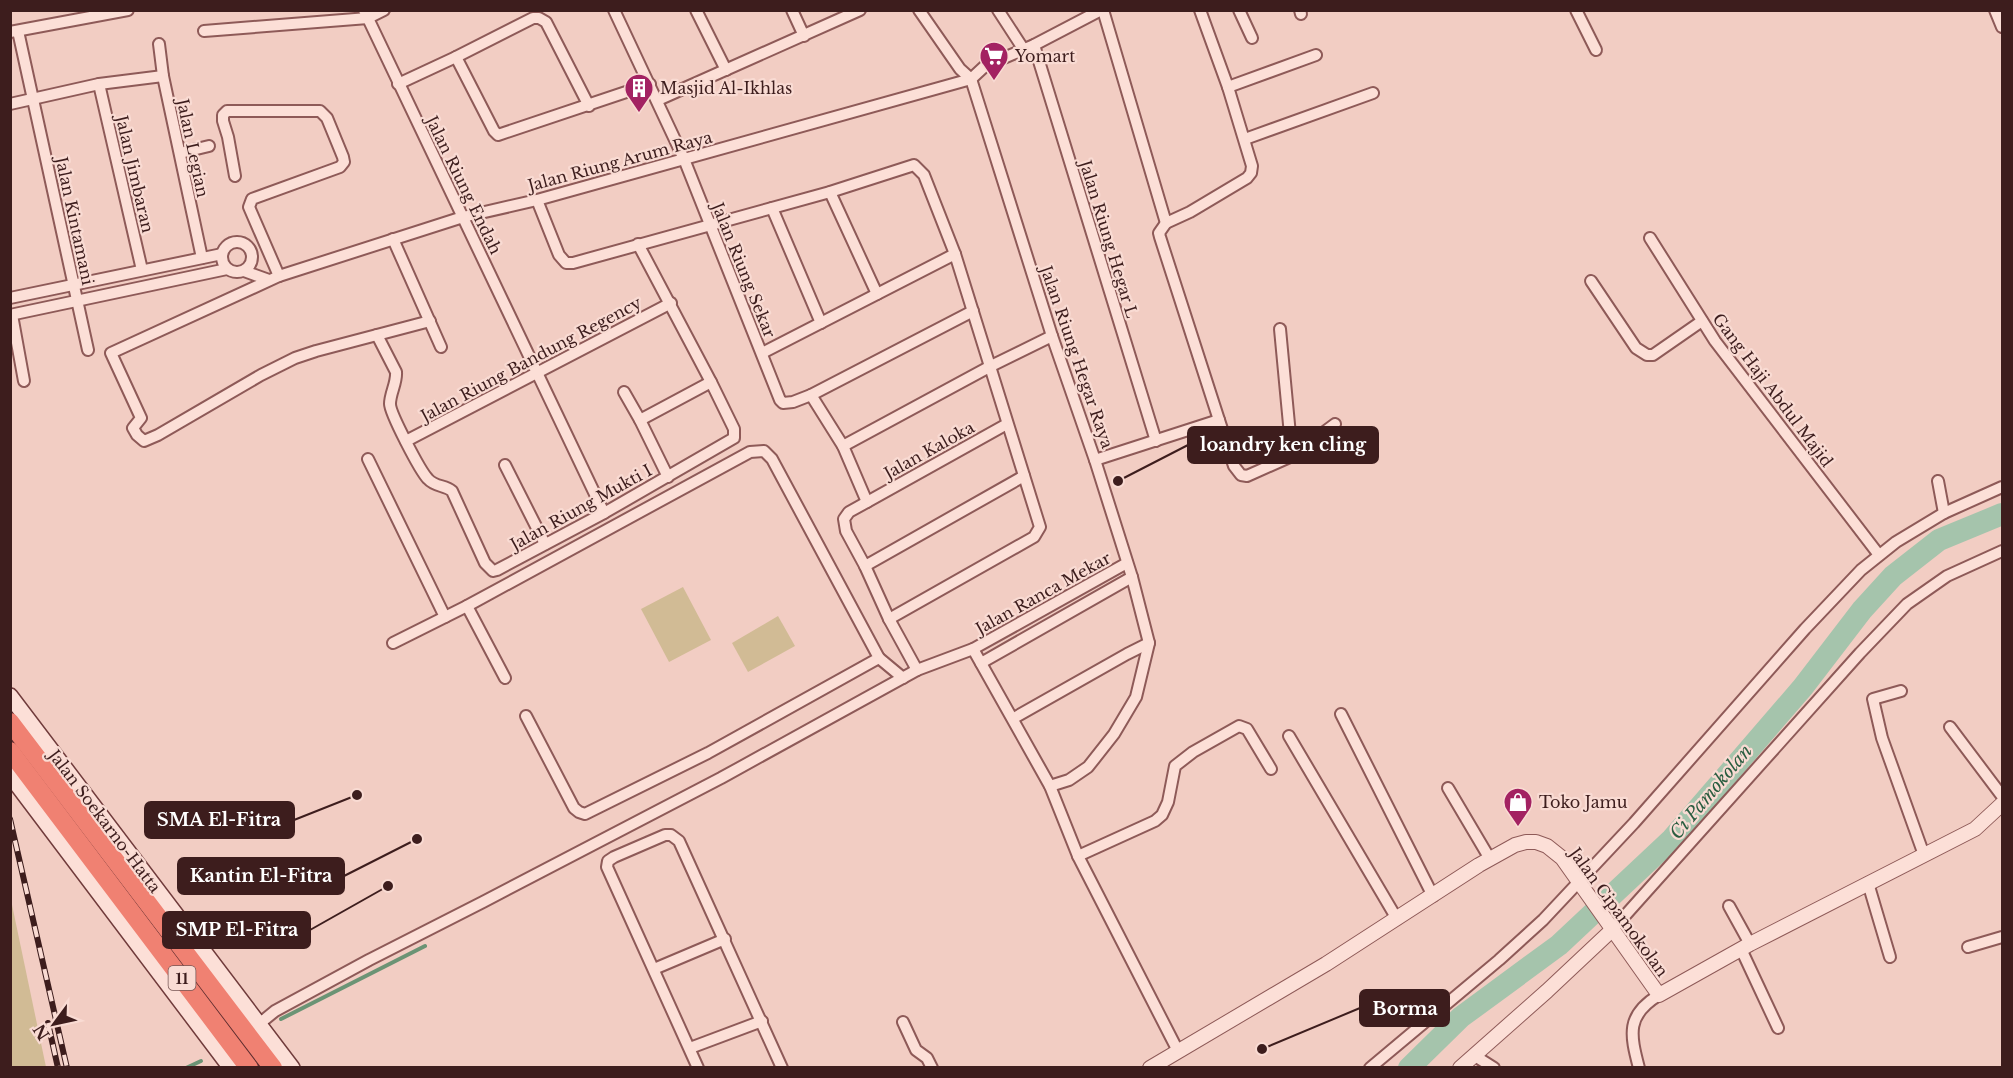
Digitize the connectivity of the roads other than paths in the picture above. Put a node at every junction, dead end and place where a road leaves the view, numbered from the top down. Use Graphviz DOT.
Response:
graph roads {
  1 [pos="384,10"];
  2 [pos="614,10"];
  3 [pos="696,10"];
  4 [pos="792,10"];
  5 [pos="860,10"];
  6 [pos="918,10"];
  7 [pos="998,10"];
  8 [pos="1102,10"];
  9 [pos="1200,10"];
  10 [pos="1239,10"];
  11 [pos="1576,10"];
  12 [pos="1995,10"];
  13 [pos="124,11"];
  14 [pos="366,14"];
  15 [pos="2002,27"];
  16 [pos="204,31"];
  17 [pos="14,32"];
  18 [pos="804,36"];
  19 [pos="1252,38"];
  20 [pos="159,44"];
  21 [pos="1029,47"];
  22 [pos="1596,50"];
  23 [pos="1316,55"];
  24 [pos="456,57"];
  25 [pos="726,70"];
  26 [pos="163,76"];
  27 [pos="970,79"];
  28 [pos="99,84"];
  29 [pos="398,84"];
  30 [pos="650,84"];
  31 [pos="1228,87"];
  32 [pos="1373,93"];
  33 [pos="33,99"];
  34 [pos="658,100"];
  35 [pos="10,104"];
  36 [pos="589,105"];
  37 [pos="1245,139"];
  38 [pos="209,146"];
  39 [pos="180,153"];
  40 [pos="684,159"];
  41 [pos="235,176"];
  42 [pos="830,192"];
  43 [pos="537,200"];
  44 [pos="772,208"];
  45 [pos="463,217"];
  46 [pos="1167,224"];
  47 [pos="709,225"];
  48 [pos="263,238"];
  49 [pos="1650,238"];
  50 [pos="393,239"];
  51 [pos="638,244"];
  52 [pos="249,248"];
  53 [pos="222,254"];
  54 [pos="955,254"];
  55 [pos="201,258"];
  56 [pos="227,269"];
  57 [pos="142,270"];
  58 [pos="243,271"];
  59 [pos="274,278"];
  60 [pos="1591,280"];
  61 [pos="74,285"];
  62 [pos="877,294"];
  63 [pos="10,298"];
  64 [pos="78,301"];
  65 [pos="670,303"];
  66 [pos="973,311"];
  67 [pos="11,315"];
  68 [pos="430,321"];
  69 [pos="1702,321"];
  70 [pos="821,323"];
  71 [pos="1280,329"];
  72 [pos="377,335"];
  73 [pos="1052,336"];
  74 [pos="441,347"];
  75 [pos="88,350"];
  76 [pos="762,353"];
  77 [pos="991,366"];
  78 [pos="536,372"];
  79 [pos="24,381"];
  80 [pos="711,382"];
  81 [pos="624,392"];
  82 [pos="811,395"];
  83 [pos="640,420"];
  84 [pos="1219,420"];
  85 [pos="1007,424"];
  86 [pos="1335,424"];
  87 [pos="406,441"];
  88 [pos="1156,441"];
  89 [pos="843,446"];
  90 [pos="1292,456"];
  91 [pos="368,459"];
  92 [pos="1095,460"];
  93 [pos="505,465"];
  94 [pos="1024,476"];
  95 [pos="668,477"];
  96 [pos="1938,481"];
  97 [pos="2002,487"];
  98 [pos="867,502"];
  99 [pos="604,513"];
  100 [pos="1944,513"];
  101 [pos="546,544"];
  102 [pos="2002,551"];
  103 [pos="1879,555"];
  104 [pos="1127,563"];
  105 [pos="865,566"];
  106 [pos="1132,577"];
  107 [pos="467,606"];
  108 [pos="445,617"];
  109 [pos="889,619"];
  110 [pos="393,643"];
  111 [pos="1149,643"];
  112 [pos="973,649"];
  113 [pos="879,658"];
  114 [pos="981,663"];
  115 [pos="917,670"];
  116 [pos="505,678"];
  117 [pos="903,678"];
  118 [pos="1901,691"];
  119 [pos="10,696"];
  120 [pos="1341,714"];
  121 [pos="526,716"];
  122 [pos="1014,718"];
  123 [pos="19,720"];
  124 [pos="1950,727"];
  125 [pos="1289,736"];
  126 [pos="10,751"];
  127 [pos="1271,769"];
  128 [pos="18,773"];
  129 [pos="1050,786"];
  130 [pos="1448,788"];
  131 [pos="2002,796"];
  132 [pos="2002,804"];
  133 [pos="1924,855"];
  134 [pos="1078,856"];
  135 [pos="1490,859"];
  136 [pos="1868,883"];
  137 [pos="1583,885"];
  138 [pos="115,888"];
  139 [pos="1434,896"];
  140 [pos="1730,906"];
  141 [pos="1397,919"];
  142 [pos="1609,924"];
  143 [pos="127,928"];
  144 [pos="2002,937"];
  145 [pos="725,939"];
  146 [pos="1745,947"];
  147 [pos="1968,947"];
  148 [pos="1890,957"];
  149 [pos="654,969"];
  150 [pos="1659,995"];
  151 [pos="762,1021"];
  152 [pos="903,1023"];
  153 [pos="259,1024"];
  154 [pos="1778,1028"];
  155 [pos="690,1048"];
  156 [pos="1178,1051"];
  157 [pos="1475,1056"];
  158 [pos="231,1068"];
  159 [pos="249,1068"];
  160 [pos="273,1068"];
  161 [pos="292,1068"];
  162 [pos="698,1068"];
  163 [pos="782,1068"];
  164 [pos="932,1068"];
  165 [pos="1150,1068"];
  166 [pos="1370,1068"];
  167 [pos="1460,1068"];
  168 [pos="1494,1068"];
  169 [pos="1638,1068"];
  1 -- 14 [label="street"];
  2 -- 30 [label="street, Jalan Riung Sekar"];
  3 -- 25 [label="street"];
  4 -- 18 [label="street"];
  5 -- 18 [label="street"];
  6 -- 27 [label="street"];
  7 -- 21 [label="street, Jalan Riung Hegar L"];
  8 -- 21 [label="street, Jalan Riung Arum Raya"];
  8 -- 46 [label="street"];
  9 -- 31 [label="street"];
  10 -- 19 [label="street"];
  11 -- 22 [label="street"];
  12 -- 15 [label="street"];
  13 -- 17 [label="street"];
  14 -- 16 [label="street"];
  14 -- 29 [label="street, Jalan Riung Endah"];
  17 -- 33 [label="street, Jalan Kintamani"];
  18 -- 25 [label="street"];
  20 -- 26 [label="street, Jalan Legian"];
  21 -- 27 [label="street, Jalan Riung Arum Raya"];
  21 -- 88 [label="street, Jalan Riung Hegar L"];
  23 -- 31 [label="street"];
  24 -- 29 [label="street"];
  24 -- 36 [label="street"];
  24 -- 36 [label="street"];
  25 -- 34 [label="street"];
  26 -- 28 [label="street"];
  26 -- 39 [label="street, Jalan Legian"];
  27 -- 40 [label="street, Jalan Riung Arum Raya"];
  27 -- 73 [label="street, Jalan Riung Hegar Raya"];
  28 -- 33 [label="street"];
  28 -- 57 [label="street, Jalan Jimbaran"];
  29 -- 45 [label="street, Jalan Riung Endah"];
  30 -- 34 [label="street, Jalan Riung Sekar"];
  30 -- 36 [label="street"];
  31 -- 37 [label="street"];
  32 -- 37 [label="street"];
  33 -- 35 [label="street"];
  33 -- 61 [label="street, Jalan Kintamani"];
  34 -- 40 [label="street, Jalan Riung Sekar"];
  37 -- 46 [label="street"];
  38 -- 39 [label="street"];
  39 -- 55 [label="street, Jalan Legian"];
  40 -- 43 [label="street, Jalan Riung Arum Raya"];
  40 -- 47 [label="street, Jalan Riung Sekar"];
  41 -- 48 [label="street"];
  42 -- 44 [label="street"];
  42 -- 54 [label="street"];
  42 -- 62 [label="street"];
  43 -- 45 [label="street, Jalan Riung Arum Raya"];
  43 -- 51 [label="street"];
  44 -- 47 [label="street"];
  44 -- 70 [label="street"];
  45 -- 50 [label="street, Jalan Riung Arum Raya"];
  45 -- 78 [label="street, Jalan Riung Endah"];
  46 -- 84 [label="street"];
  47 -- 51 [label="street"];
  47 -- 76 [label="street, Jalan Riung Sekar"];
  48 -- 52 [label="street"];
  48 -- 59 [label="street"];
  49 -- 69 [label="street, Gang Haji Abdul Majid"];
  50 -- 59 [label="street, Jalan Riung Arum Raya"];
  50 -- 68 [label="street"];
  51 -- 65 [label="street, Jalan Riung Mukti I"];
  52 -- 53 [label="street"];
  52 -- 58 [label="street"];
  53 -- 55 [label="street"];
  53 -- 56 [label="street"];
  54 -- 62 [label="street"];
  54 -- 66 [label="street"];
  55 -- 57 [label="street"];
  56 -- 58 [label="street"];
  56 -- 64 [label="street"];
  57 -- 61 [label="street"];
  58 -- 59 [label="street"];
  59 -- 72 [label="street, Jalan Riung Arum Raya"];
  60 -- 69 [label="street"];
  61 -- 63 [label="street"];
  61 -- 64 [label="street, Jalan Kintamani"];
  62 -- 70 [label="street"];
  64 -- 67 [label="street"];
  64 -- 75 [label="street, Jalan Kintamani"];
  65 -- 78 [label="street, Jalan Riung Bandung Regency"];
  65 -- 80 [label="street, Jalan Riung Mukti I"];
  66 -- 77 [label="street"];
  66 -- 82 [label="street"];
  67 -- 79 [label="street"];
  68 -- 72 [label="street"];
  68 -- 74 [label="street"];
  69 -- 103 [label="street, Gang Haji Abdul Majid"];
  70 -- 76 [label="street"];
  71 -- 90 [label="street"];
  72 -- 87 [label="street, Jalan Riung Mukti I"];
  73 -- 77 [label="street"];
  73 -- 92 [label="street, Jalan Riung Hegar Raya"];
  76 -- 82 [label="street, Jalan Riung Sekar"];
  77 -- 85 [label="street"];
  77 -- 89 [label="street"];
  78 -- 87 [label="street, Jalan Riung Bandung Regency"];
  78 -- 99 [label="street, Jalan Riung Endah"];
  80 -- 83 [label="street"];
  80 -- 95 [label="street, Jalan Riung Mukti I"];
  81 -- 83 [label="street"];
  82 -- 89 [label="street"];
  83 -- 95 [label="street"];
  84 -- 88 [label="street"];
  84 -- 90 [label="street"];
  85 -- 94 [label="street"];
  85 -- 98 [label="street, Jalan Kaloka"];
  86 -- 90 [label="street"];
  87 -- 101 [label="street, Jalan Riung Mukti I"];
  88 -- 92 [label="street"];
  89 -- 98 [label="street"];
  91 -- 108 [label="street"];
  92 -- 104 [label="street, Jalan Riung Hegar Raya"];
  93 -- 101 [label="street"];
  94 -- 105 [label="street"];
  94 -- 109 [label="street"];
  95 -- 99 [label="street, Jalan Riung Mukti I"];
  96 -- 100 [label="street"];
  97 -- 100 [label="street"];
  98 -- 105 [label="street, Jalan Kaloka"];
  99 -- 101 [label="street, Jalan Riung Mukti I"];
  100 -- 103 [label="street"];
  102 -- 142 [label="street"];
  103 -- 137 [label="street"];
  104 -- 106 [label="street, Jalan Riung Hegar Raya"];
  104 -- 112 [label="street, Jalan Ranca Mekar"];
  105 -- 109 [label="street"];
  106 -- 111 [label="street, Jalan Riung Hegar Raya"];
  106 -- 114 [label="street"];
  107 -- 108 [label="street"];
  107 -- 113 [label="street"];
  107 -- 116 [label="street"];
  108 -- 110 [label="street"];
  109 -- 115 [label="street"];
  111 -- 122 [label="street"];
  111 -- 129 [label="street, Jalan Riung Hegar Raya"];
  112 -- 114 [label="street"];
  112 -- 115 [label="street, Jalan Ranca Mekar"];
  113 -- 117 [label="street"];
  113 -- 121 [label="street"];
  114 -- 122 [label="street"];
  115 -- 117 [label="street, Jalan Ranca Mekar"];
  117 -- 153 [label="street, Jalan Ranca Mekar"];
  118 -- 133 [label="street"];
  119 -- 123 [label="main road"];
  120 -- 139 [label="street"];
  122 -- 129 [label="street"];
  123 -- 153 [label="main road, Jalan Soekarno-Hatta"];
  123 -- 160 [label="highway, Jalan Soekarno-Hatta / 11"];
  124 -- 131 [label="street"];
  125 -- 141 [label="street"];
  126 -- 128 [label="highway, Jalan Soekarno-Hatta / 11"];
  127 -- 134 [label="street"];
  128 -- 138 [label="highway, Jalan Soekarno-Hatta / 11"];
  128 -- 143 [label="main road, Jalan Soekarno-Hatta"];
  129 -- 134 [label="street"];
  130 -- 135 [label="street"];
  132 -- 133 [label="street, Jalan Cipamokolan"];
  133 -- 136 [label="street, Jalan Cipamokolan"];
  134 -- 156 [label="street"];
  135 -- 137 [label="street, Jalan Cipamokolan"];
  135 -- 139 [label="street, Jalan Cipamokolan"];
  136 -- 146 [label="street, Jalan Cipamokolan"];
  136 -- 148 [label="street"];
  137 -- 142 [label="street, Jalan Cipamokolan"];
  137 -- 166 [label="street"];
  138 -- 143 [label="highway"];
  138 -- 159 [label="highway, Jalan Soekarno-Hatta / 11"];
  139 -- 141 [label="street, Jalan Cipamokolan"];
  140 -- 146 [label="street"];
  141 -- 156 [label="street, Jalan Cipamokolan"];
  142 -- 150 [label="street, Jalan Cipamokolan"];
  142 -- 157 [label="street"];
  143 -- 158 [label="main road, Jalan Soekarno-Hatta"];
  144 -- 147 [label="street"];
  145 -- 149 [label="street"];
  145 -- 149 [label="street"];
  145 -- 151 [label="street"];
  146 -- 150 [label="street, Jalan Cipamokolan"];
  146 -- 154 [label="street"];
  149 -- 155 [label="street"];
  150 -- 169 [label="street"];
  151 -- 155 [label="street"];
  151 -- 163 [label="street"];
  152 -- 164 [label="street"];
  153 -- 161 [label="main road, Jalan Soekarno-Hatta"];
  155 -- 162 [label="street"];
  156 -- 165 [label="street, Jalan Cipamokolan"];
  157 -- 167 [label="street"];
  157 -- 168 [label="street"];
}
